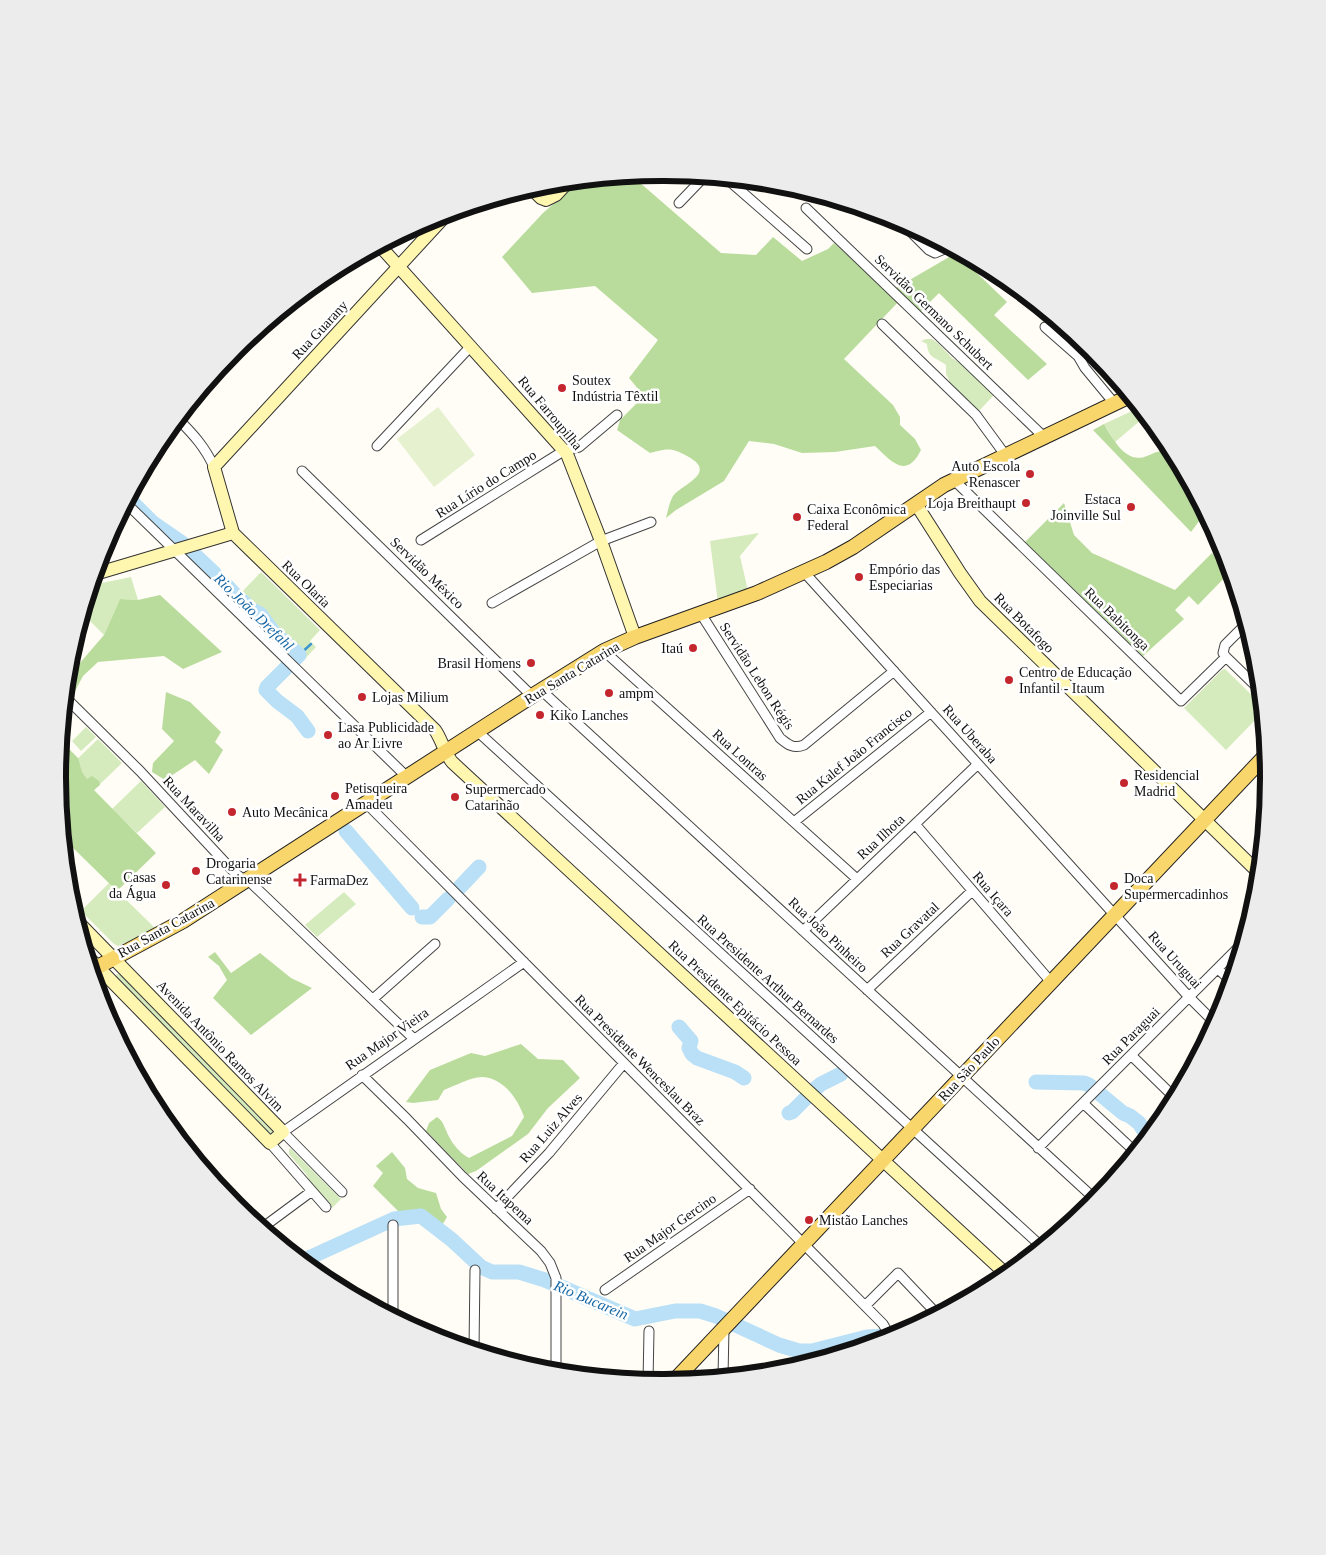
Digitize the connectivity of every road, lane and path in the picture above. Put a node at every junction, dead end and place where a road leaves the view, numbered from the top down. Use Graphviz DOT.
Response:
graph roads {
  1 [pos="699,182"];
  2 [pos="734,185"];
  3 [pos="561,190"];
  4 [pos="537,194"];
  5 [pos="679,203"];
  6 [pos="806,208"];
  7 [pos="437,225"];
  8 [pos="915,237"];
  9 [pos="807,249"];
  10 [pos="384,250"];
  11 [pos="942,250"];
  12 [pos="399,266"];
  13 [pos="882,324"];
  14 [pos="1045,326"];
  15 [pos="471,346"];
  16 [pos="1124,399"];
  17 [pos="1114,403"];
  18 [pos="617,415"];
  19 [pos="183,424"];
  20 [pos="1044,437"];
  21 [pos="377,446"];
  22 [pos="565,450"];
  23 [pos="1006,456"];
  24 [pos="214,467"];
  25 [pos="302,471"];
  26 [pos="954,480"];
  27 [pos="916,504"];
  28 [pos="131,507"];
  29 [pos="651,522"];
  30 [pos="233,534"];
  31 [pos="421,540"];
  32 [pos="601,541"];
  33 [pos="183,548"];
  34 [pos="103,571"];
  35 [pos="804,572"];
  36 [pos="492,603"];
  37 [pos="701,614"];
  38 [pos="1241,629"];
  39 [pos="635,637"];
  40 [pos="604,651"];
  41 [pos="1226,657"];
  42 [pos="894,671"];
  43 [pos="1252,682"];
  44 [pos="536,693"];
  45 [pos="71,702"];
  46 [pos="931,712"];
  47 [pos="477,731"];
  48 [pos="446,751"];
  49 [pos="1259,762"];
  50 [pos="978,764"];
  51 [pos="406,777"];
  52 [pos="366,803"];
  53 [pos="1205,820"];
  54 [pos="794,822"];
  55 [pos="915,824"];
  56 [pos="1253,867"];
  57 [pos="857,879"];
  58 [pos="248,880"];
  59 [pos="972,891"];
  60 [pos="1115,915"];
  61 [pos="87,931"];
  62 [pos="803,931"];
  63 [pos="436,944"];
  64 [pos="1233,953"];
  65 [pos="113,958"];
  66 [pos="524,962"];
  67 [pos="96,963"];
  68 [pos="1218,968"];
  69 [pos="99,971"];
  70 [pos="1226,976"];
  71 [pos="1051,982"];
  72 [pos="867,990"];
  73 [pos="1189,997"];
  74 [pos="373,999"];
  75 [pos="1209,1017"];
  76 [pos="414,1039"];
  77 [pos="1131,1055"];
  78 [pos="624,1063"];
  79 [pos="362,1075"];
  80 [pos="962,1077"];
  81 [pos="1169,1093"];
  82 [pos="1083,1103"];
  83 [pos="912,1129"];
  84 [pos="283,1132"];
  85 [pos="270,1143"];
  86 [pos="1130,1147"];
  87 [pos="1038,1148"];
  88 [pos="882,1160"];
  89 [pos="750,1189"];
  90 [pos="312,1191"];
  91 [pos="342,1192"];
  92 [pos="1090,1194"];
  93 [pos="326,1207"];
  94 [pos="496,1209"];
  95 [pos="268,1224"];
  96 [pos="394,1225"];
  97 [pos="1037,1242"];
  98 [pos="804,1244"];
  99 [pos="475,1270"];
  100 [pos="1001,1270"];
  101 [pos="605,1290"];
  102 [pos="865,1306"];
  103 [pos="393,1310"];
  104 [pos="933,1310"];
  105 [pos="728,1323"];
  106 [pos="649,1331"];
  107 [pos="886,1331"];
  108 [pos="473,1344"];
  109 [pos="556,1364"];
  110 [pos="724,1371"];
  111 [pos="648,1374"];
  112 [pos="681,1374"];
  1 -- 5 [label="street"];
  2 -- 9 [label="street"];
  3 -- 4 [label="street"];
  6 -- 20 [label="street, Servidão Germano Schubert"];
  7 -- 12 [label="street, Rua Guarany"];
  8 -- 11 [label="street"];
  10 -- 12 [label="street, Rua Farroupilha"];
  12 -- 15 [label="street, Rua Farroupilha"];
  12 -- 24 [label="street, Rua Guarany"];
  13 -- 23 [label="street"];
  14 -- 17 [label="street"];
  15 -- 21 [label="street"];
  15 -- 22 [label="street, Rua Farroupilha"];
  16 -- 17 [label="main road, Rua Santa Catarina"];
  17 -- 20 [label="main road, Rua Santa Catarina"];
  18 -- 22 [label="street, Rua Lírio do Campo"];
  19 -- 24 [label="street"];
  20 -- 23 [label="main road, Rua Santa Catarina"];
  22 -- 31 [label="street, Rua Lírio do Campo"];
  22 -- 32 [label="street, Rua Farroupilha"];
  23 -- 26 [label="main road, Rua Santa Catarina"];
  24 -- 30 [label="street"];
  25 -- 44 [label="street, Servidão México"];
  26 -- 27 [label="main road, Rua Santa Catarina"];
  26 -- 41 [label="street, Rua Babitonga"];
  27 -- 35 [label="main road, Rua Santa Catarina"];
  27 -- 53 [label="street, Rua Botafogo"];
  28 -- 33 [label="street"];
  29 -- 32 [label="street"];
  30 -- 33 [label="street"];
  30 -- 48 [label="street, Rua Olaria"];
  32 -- 36 [label="street"];
  32 -- 39 [label="street, Rua Farroupilha"];
  33 -- 34 [label="street"];
  33 -- 51 [label="street"];
  35 -- 37 [label="main road, Rua Santa Catarina"];
  35 -- 42 [label="street, Rua Uberaba"];
  37 -- 39 [label="main road, Rua Santa Catarina"];
  37 -- 42 [label="street, Servidão Lebon Régis"];
  38 -- 41 [label="street"];
  39 -- 40 [label="main road, Rua Santa Catarina"];
  40 -- 44 [label="main road, Rua Santa Catarina"];
  40 -- 54 [label="street, Rua Lontras"];
  41 -- 43 [label="street"];
  42 -- 46 [label="street, Rua Uberaba"];
  44 -- 47 [label="main road, Rua Santa Catarina"];
  44 -- 62 [label="street, Rua João Pinheiro"];
  45 -- 58 [label="street, Rua Maravilha"];
  46 -- 50 [label="street, Rua Uberaba"];
  46 -- 54 [label="street, Rua Kalef João Francisco"];
  47 -- 48 [label="main road, Rua Santa Catarina"];
  47 -- 83 [label="street, Rua Presidente Arthur Bernardes"];
  48 -- 51 [label="main road, Rua Santa Catarina"];
  48 -- 88 [label="street, Rua Presidente Epitácio Pessoa"];
  49 -- 53 [label="main road, Rua São Paulo"];
  50 -- 55 [label="street, Rua Ilhota"];
  50 -- 60 [label="street, Rua Uberaba"];
  51 -- 52 [label="main road, Rua Santa Catarina"];
  52 -- 58 [label="main road, Rua Santa Catarina"];
  52 -- 66 [label="street, Rua Presidente Wenceslau Braz"];
  53 -- 56 [label="street, Rua Botafogo"];
  53 -- 60 [label="main road, Rua São Paulo"];
  54 -- 57 [label="street, Rua Lontras"];
  55 -- 57 [label="street, Rua Ilhota"];
  55 -- 59 [label="street, Rua Içara"];
  57 -- 62 [label="street, Rua Ilhota"];
  58 -- 65 [label="main road, Rua Santa Catarina"];
  58 -- 74 [label="street, Rua Maravilha"];
  59 -- 71 [label="street, Rua Içara"];
  59 -- 72 [label="street, Rua Gravatal"];
  60 -- 71 [label="main road, Rua São Paulo"];
  60 -- 73 [label="street, Rua Uruguai"];
  61 -- 65 [label="street, Avenida Antônio Ramos Alvim"];
  62 -- 72 [label="street, Rua João Pinheiro"];
  63 -- 74 [label="street"];
  64 -- 68 [label="street, Rua Paraguai"];
  65 -- 67 [label="main road, Rua Santa Catarina"];
  65 -- 84 [label="street, Avenida Antônio Ramos Alvim"];
  66 -- 76 [label="street, Rua Major Vieira"];
  66 -- 78 [label="street, Rua Presidente Wenceslau Braz"];
  68 -- 70 [label="street"];
  68 -- 73 [label="street, Rua Paraguai"];
  69 -- 85 [label="street"];
  71 -- 80 [label="main road, Rua São Paulo"];
  72 -- 80 [label="street, Rua João Pinheiro"];
  73 -- 75 [label="street, Rua Uruguai"];
  73 -- 77 [label="street, Rua Paraguai"];
  74 -- 76 [label="street, Rua Maravilha"];
  76 -- 79 [label="street, Rua Major Vieira"];
  77 -- 81 [label="street"];
  77 -- 82 [label="street, Rua Paraguai"];
  78 -- 89 [label="street, Rua Presidente Wenceslau Braz"];
  78 -- 94 [label="street, Rua Luiz Alves"];
  79 -- 84 [label="street, Rua Major Vieira"];
  79 -- 94 [label="street, Rua Itapema"];
  80 -- 83 [label="main road, Rua São Paulo"];
  80 -- 87 [label="street, Rua João Pinheiro"];
  82 -- 86 [label="street"];
  82 -- 87 [label="street, Rua Paraguai"];
  83 -- 88 [label="main road, Rua São Paulo"];
  83 -- 97 [label="street, Rua Presidente Arthur Bernardes"];
  84 -- 85 [label="street, Rua Major Vieira"];
  84 -- 91 [label="street, Avenida Antônio Ramos Alvim"];
  85 -- 90 [label="street"];
  87 -- 92 [label="street, Rua João Pinheiro"];
  88 -- 98 [label="main road, Rua São Paulo"];
  88 -- 100 [label="street, Rua Presidente Epitácio Pessoa"];
  89 -- 98 [label="street, Rua Presidente Wenceslau Braz"];
  89 -- 101 [label="street, Rua Major Gercino"];
  90 -- 93 [label="street"];
  90 -- 95 [label="street"];
  94 -- 109 [label="street, Rua Itapema"];
  96 -- 103 [label="street"];
  98 -- 102 [label="street, Rua Presidente Wenceslau Braz"];
  98 -- 105 [label="main road, Rua São Paulo"];
  99 -- 108 [label="street"];
  102 -- 104 [label="street"];
  102 -- 107 [label="street, Rua Presidente Wenceslau Braz"];
  105 -- 110 [label="street"];
  105 -- 112 [label="main road, Rua São Paulo"];
  106 -- 111 [label="street"];
}
